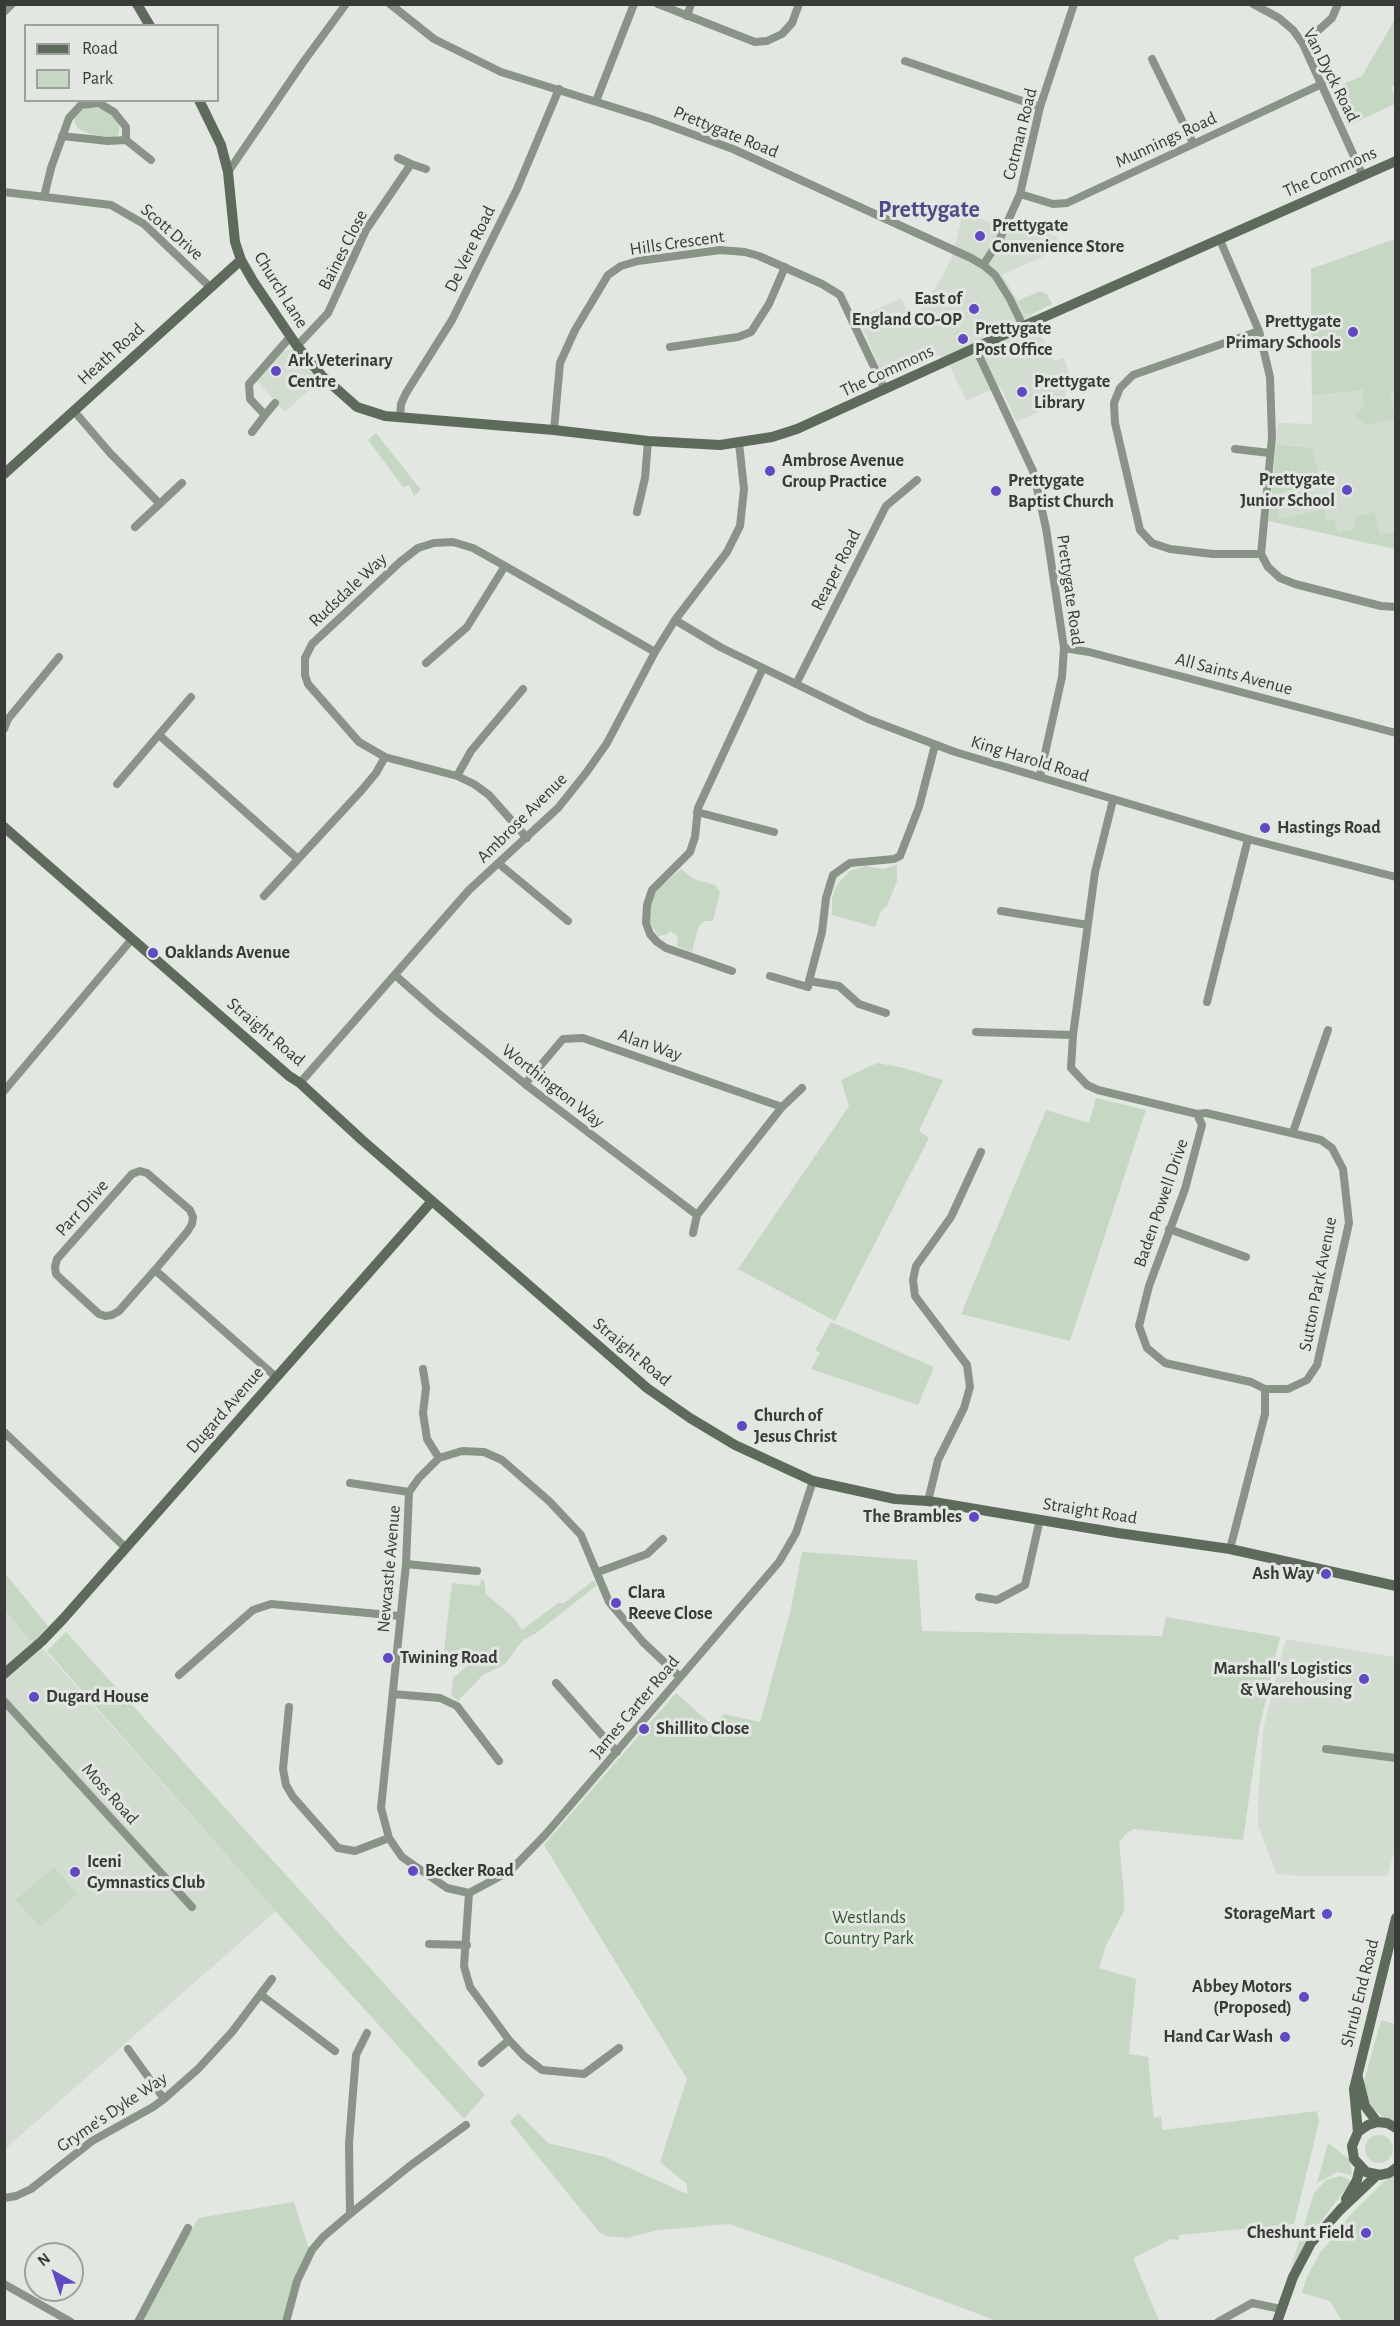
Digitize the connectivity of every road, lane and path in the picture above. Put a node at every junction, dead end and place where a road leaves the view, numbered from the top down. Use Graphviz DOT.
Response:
graph roads {
  1 [pos="12,4"];
  2 [pos="137,4"];
  3 [pos="346,4"];
  4 [pos="390,4"];
  5 [pos="634,4"];
  6 [pos="658,4"];
  7 [pos="691,4"];
  8 [pos="799,4"];
  9 [pos="1074,4"];
  10 [pos="1253,4"];
  11 [pos="1338,4"];
  12 [pos="4,12"];
  13 [pos="687,16"];
  14 [pos="149,24"];
  15 [pos="1303,44"];
  16 [pos="1152,59"];
  17 [pos="905,60"];
  18 [pos="1322,84"];
  19 [pos="559,89"];
  20 [pos="596,101"];
  21 [pos="200,102"];
  22 [pos="1040,106"];
  23 [pos="62,136"];
  24 [pos="126,140"];
  25 [pos="1193,143"];
  26 [pos="398,158"];
  27 [pos="151,160"];
  28 [pos="1395,161"];
  29 [pos="411,164"];
  30 [pos="426,169"];
  31 [pos="228,172"];
  32 [pos="1363,176"];
  33 [pos="4,192"];
  34 [pos="1020,194"];
  35 [pos="44,197"];
  36 [pos="1220,240"];
  37 [pos="241,260"];
  38 [pos="983,265"];
  39 [pos="785,267"];
  40 [pos="210,286"];
  41 [pos="1023,326"];
  42 [pos="1259,331"];
  43 [pos="294,341"];
  44 [pos="670,347"];
  45 [pos="975,347"];
  46 [pos="885,390"];
  47 [pos="275,403"];
  48 [pos="357,407"];
  49 [pos="74,411"];
  50 [pos="265,416"];
  51 [pos="400,417"];
  52 [pos="554,430"];
  53 [pos="252,432"];
  54 [pos="648,441"];
  55 [pos="739,443"];
  56 [pos="1235,449"];
  57 [pos="1270,453"];
  58 [pos="4,474"];
  59 [pos="917,480"];
  60 [pos="182,483"];
  61 [pos="160,504"];
  62 [pos="637,512"];
  63 [pos="135,527"];
  64 [pos="1262,554"];
  65 [pos="505,566"];
  66 [pos="1395,607"];
  67 [pos="675,620"];
  68 [pos="1064,648"];
  69 [pos="655,652"];
  70 [pos="59,657"];
  71 [pos="426,663"];
  72 [pos="763,668"];
  73 [pos="796,684"];
  74 [pos="524,689"];
  75 [pos="191,697"];
  76 [pos="4,729"];
  77 [pos="1395,733"];
  78 [pos="159,735"];
  79 [pos="935,745"];
  80 [pos="385,757"];
  81 [pos="457,776"];
  82 [pos="1040,776"];
  83 [pos="117,784"];
  84 [pos="1113,800"];
  85 [pos="697,812"];
  86 [pos="4,827"];
  87 [pos="774,832"];
  88 [pos="527,838"];
  89 [pos="1248,839"];
  90 [pos="298,859"];
  91 [pos="498,863"];
  92 [pos="1395,877"];
  93 [pos="264,896"];
  94 [pos="1001,911"];
  95 [pos="568,921"];
  96 [pos="1088,926"];
  97 [pos="132,939"];
  98 [pos="732,971"];
  99 [pos="395,975"];
  100 [pos="770,976"];
  101 [pos="807,987"];
  102 [pos="1207,1002"];
  103 [pos="886,1013"];
  104 [pos="1328,1030"];
  105 [pos="976,1032"];
  106 [pos="1073,1035"];
  107 [pos="300,1083"];
  108 [pos="525,1084"];
  109 [pos="802,1088"];
  110 [pos="4,1091"];
  111 [pos="782,1107"];
  112 [pos="1197,1114"];
  113 [pos="1293,1132"];
  114 [pos="981,1152"];
  115 [pos="432,1201"];
  116 [pos="697,1215"];
  117 [pos="1169,1229"];
  118 [pos="693,1233"];
  119 [pos="1246,1257"];
  120 [pos="155,1270"];
  121 [pos="423,1369"];
  122 [pos="276,1377"];
  123 [pos="1265,1389"];
  124 [pos="4,1432"];
  125 [pos="440,1458"];
  126 [pos="813,1481"];
  127 [pos="350,1483"];
  128 [pos="410,1492"];
  129 [pos="928,1502"];
  130 [pos="1040,1520"];
  131 [pos="663,1539"];
  132 [pos="126,1548"];
  133 [pos="1230,1548"];
  134 [pos="406,1564"];
  135 [pos="477,1571"];
  136 [pos="598,1572"];
  137 [pos="1395,1586"];
  138 [pos="978,1597"];
  139 [pos="400,1616"];
  140 [pos="4,1674"];
  141 [pos="179,1675"];
  142 [pos="680,1677"];
  143 [pos="556,1683"];
  144 [pos="393,1694"];
  145 [pos="4,1701"];
  146 [pos="289,1707"];
  147 [pos="1326,1749"];
  148 [pos="617,1752"];
  149 [pos="1395,1758"];
  150 [pos="499,1761"];
  151 [pos="389,1838"];
  152 [pos="469,1893"];
  153 [pos="192,1907"];
  154 [pos="1395,1918"];
  155 [pos="429,1944"];
  156 [pos="467,1945"];
  157 [pos="272,1979"];
  158 [pos="261,1995"];
  159 [pos="367,2033"];
  160 [pos="509,2040"];
  161 [pos="619,2048"];
  162 [pos="128,2049"];
  163 [pos="335,2051"];
  164 [pos="482,2063"];
  165 [pos="1357,2075"];
  166 [pos="164,2099"];
  167 [pos="1377,2122"];
  168 [pos="466,2125"];
  169 [pos="1395,2128"];
  170 [pos="1358,2132"];
  171 [pos="1359,2167"];
  172 [pos="1395,2168"];
  173 [pos="1377,2175"];
  174 [pos="4,2198"];
  175 [pos="1341,2210"];
  176 [pos="350,2214"];
  177 [pos="188,2228"];
  178 [pos="4,2284"];
  179 [pos="1281,2309"];
  180 [pos="71,2322"];
  181 [pos="138,2322"];
  182 [pos="286,2322"];
  183 [pos="1218,2322"];
  184 [pos="1277,2322"];
  1 -- 12 [label="street"];
  2 -- 14 [label="street"];
  3 -- 31 [label="street"];
  4 -- 19 [label="street, Prettygate Road"];
  5 -- 20 [label="street"];
  6 -- 13 [label="street"];
  7 -- 13 [label="street"];
  8 -- 13 [label="street"];
  9 -- 22 [label="street, Cotman Road"];
  10 -- 15 [label="street, Van Dyck Road"];
  11 -- 15 [label="street"];
  15 -- 18 [label="street, Van Dyck Road"];
  16 -- 25 [label="street"];
  17 -- 22 [label="street"];
  18 -- 25 [label="street, Munnings Road"];
  18 -- 32 [label="street, Van Dyck Road"];
  19 -- 20 [label="street, Prettygate Road"];
  19 -- 51 [label="street, De Vere Road"];
  20 -- 38 [label="street, Prettygate Road"];
  21 -- 31 [label="street, Church Lane"];
  22 -- 34 [label="street, Cotman Road"];
  23 -- 24 [label="street"];
  23 -- 24 [label="street"];
  23 -- 35 [label="street"];
  24 -- 27 [label="street"];
  25 -- 34 [label="street, Munnings Road"];
  26 -- 29 [label="street"];
  28 -- 32 [label="street, The Commons"];
  29 -- 30 [label="street"];
  29 -- 43 [label="street, Baines Close"];
  31 -- 37 [label="street, Church Lane"];
  32 -- 36 [label="street, The Commons"];
  33 -- 35 [label="street, Scott Drive"];
  34 -- 38 [label="street, Cotman Road"];
  35 -- 40 [label="street, Scott Drive"];
  36 -- 41 [label="street, The Commons"];
  36 -- 42 [label="street"];
  37 -- 40 [label="street, Heath Road"];
  37 -- 43 [label="street, Church Lane"];
  38 -- 41 [label="street, Prettygate Road"];
  39 -- 44 [label="street"];
  39 -- 46 [label="street, Hills Crescent"];
  39 -- 52 [label="street, Hills Crescent"];
  40 -- 49 [label="street, Heath Road"];
  41 -- 45 [label="street, The Commons"];
  42 -- 57 [label="street"];
  42 -- 64 [label="street"];
  43 -- 48 [label="street, Church Lane"];
  43 -- 50 [label="street, Baines Close"];
  45 -- 46 [label="street, The Commons"];
  45 -- 68 [label="street, Prettygate Road"];
  46 -- 55 [label="street, The Commons"];
  47 -- 50 [label="street"];
  48 -- 51 [label="street, The Commons"];
  49 -- 58 [label="street, Heath Road"];
  49 -- 61 [label="street"];
  50 -- 53 [label="street"];
  51 -- 52 [label="street, The Commons"];
  52 -- 54 [label="street, The Commons"];
  54 -- 55 [label="street, The Commons"];
  54 -- 62 [label="street"];
  55 -- 67 [label="street, Ambrose Avenue"];
  56 -- 57 [label="street"];
  57 -- 64 [label="street"];
  59 -- 73 [label="street, Reaper Road"];
  60 -- 61 [label="street"];
  61 -- 63 [label="street"];
  64 -- 66 [label="street"];
  65 -- 69 [label="street, Rudsdale Way"];
  65 -- 71 [label="street"];
  65 -- 80 [label="street, Rudsdale Way"];
  67 -- 69 [label="street, Ambrose Avenue"];
  67 -- 72 [label="street, King Harold Road"];
  68 -- 77 [label="street, All Saints Avenue"];
  68 -- 82 [label="street, Prettygate Road"];
  69 -- 88 [label="street, Ambrose Avenue"];
  70 -- 76 [label="street"];
  72 -- 73 [label="street, King Harold Road"];
  72 -- 85 [label="street"];
  73 -- 79 [label="street, King Harold Road"];
  74 -- 81 [label="street"];
  75 -- 78 [label="street"];
  78 -- 83 [label="street"];
  78 -- 90 [label="street"];
  79 -- 82 [label="street, King Harold Road"];
  79 -- 101 [label="street"];
  80 -- 81 [label="street, Rudsdale Way"];
  80 -- 90 [label="street"];
  81 -- 88 [label="street, Rudsdale Way"];
  82 -- 84 [label="street, King Harold Road"];
  84 -- 89 [label="street, King Harold Road"];
  84 -- 96 [label="street"];
  85 -- 87 [label="street"];
  85 -- 98 [label="street"];
  86 -- 97 [label="street, Straight Road"];
  88 -- 91 [label="street, Ambrose Avenue"];
  89 -- 92 [label="street, King Harold Road"];
  89 -- 102 [label="street"];
  90 -- 93 [label="street"];
  91 -- 95 [label="street"];
  91 -- 99 [label="street, Ambrose Avenue"];
  94 -- 96 [label="street"];
  96 -- 106 [label="street"];
  97 -- 107 [label="street, Straight Road"];
  97 -- 110 [label="street"];
  99 -- 107 [label="street, Ambrose Avenue"];
  99 -- 108 [label="street, Worthington Way"];
  100 -- 101 [label="street"];
  101 -- 103 [label="street"];
  104 -- 113 [label="street"];
  105 -- 106 [label="street"];
  106 -- 112 [label="street"];
  107 -- 115 [label="street, Straight Road"];
  108 -- 111 [label="street, Alan Way"];
  108 -- 116 [label="street, Worthington Way"];
  109 -- 111 [label="street"];
  111 -- 116 [label="street"];
  112 -- 113 [label="street, Sutton Park Avenue"];
  112 -- 117 [label="street, Baden Powell Drive"];
  113 -- 123 [label="street, Sutton Park Avenue"];
  114 -- 129 [label="street"];
  115 -- 122 [label="street, Dugard Avenue"];
  115 -- 126 [label="street, Straight Road"];
  116 -- 118 [label="street"];
  117 -- 119 [label="street"];
  117 -- 123 [label="street, Baden Powell Drive"];
  120 -- 120 [label="street, Parr Drive"];
  120 -- 122 [label="street"];
  121 -- 125 [label="street"];
  122 -- 132 [label="street, Dugard Avenue"];
  123 -- 133 [label="street"];
  124 -- 132 [label="street"];
  125 -- 128 [label="street, Newcastle Avenue"];
  125 -- 136 [label="street"];
  126 -- 129 [label="street, Straight Road"];
  126 -- 142 [label="street, James Carter Road"];
  127 -- 128 [label="street"];
  128 -- 134 [label="street, Newcastle Avenue"];
  129 -- 130 [label="street, Straight Road"];
  130 -- 133 [label="street, Straight Road"];
  130 -- 138 [label="street"];
  131 -- 136 [label="street"];
  132 -- 140 [label="street, Dugard Avenue"];
  133 -- 137 [label="street, Straight Road"];
  134 -- 135 [label="street"];
  134 -- 139 [label="street, Newcastle Avenue"];
  136 -- 142 [label="street"];
  139 -- 141 [label="street"];
  139 -- 144 [label="street, Newcastle Avenue"];
  142 -- 148 [label="street, James Carter Road"];
  143 -- 148 [label="street"];
  144 -- 150 [label="street"];
  144 -- 151 [label="street, Newcastle Avenue"];
  145 -- 153 [label="street, Moss Road"];
  146 -- 151 [label="street"];
  147 -- 149 [label="street"];
  148 -- 152 [label="street, James Carter Road"];
  151 -- 152 [label="street, Newcastle Avenue"];
  152 -- 156 [label="street"];
  154 -- 165 [label="street, Shrub End Road"];
  155 -- 156 [label="street"];
  156 -- 160 [label="street"];
  157 -- 158 [label="street, Gryme's Dyke Way"];
  158 -- 163 [label="street"];
  158 -- 166 [label="street, Gryme's Dyke Way"];
  159 -- 176 [label="street"];
  160 -- 161 [label="street"];
  160 -- 164 [label="street"];
  162 -- 166 [label="street"];
  165 -- 167 [label="street, Shrub End Road"];
  165 -- 170 [label="street, Shrub End Road"];
  166 -- 174 [label="street, Gryme's Dyke Way"];
  167 -- 169 [label="street"];
  167 -- 170 [label="street"];
  168 -- 176 [label="street"];
  170 -- 171 [label="street, Shrub End Road"];
  171 -- 173 [label="street"];
  171 -- 175 [label="street"];
  172 -- 173 [label="street"];
  173 -- 175 [label="street"];
  175 -- 179 [label="street"];
  176 -- 182 [label="street"];
  177 -- 181 [label="street"];
  178 -- 180 [label="street"];
  179 -- 183 [label="street"];
  179 -- 184 [label="street"];
}
